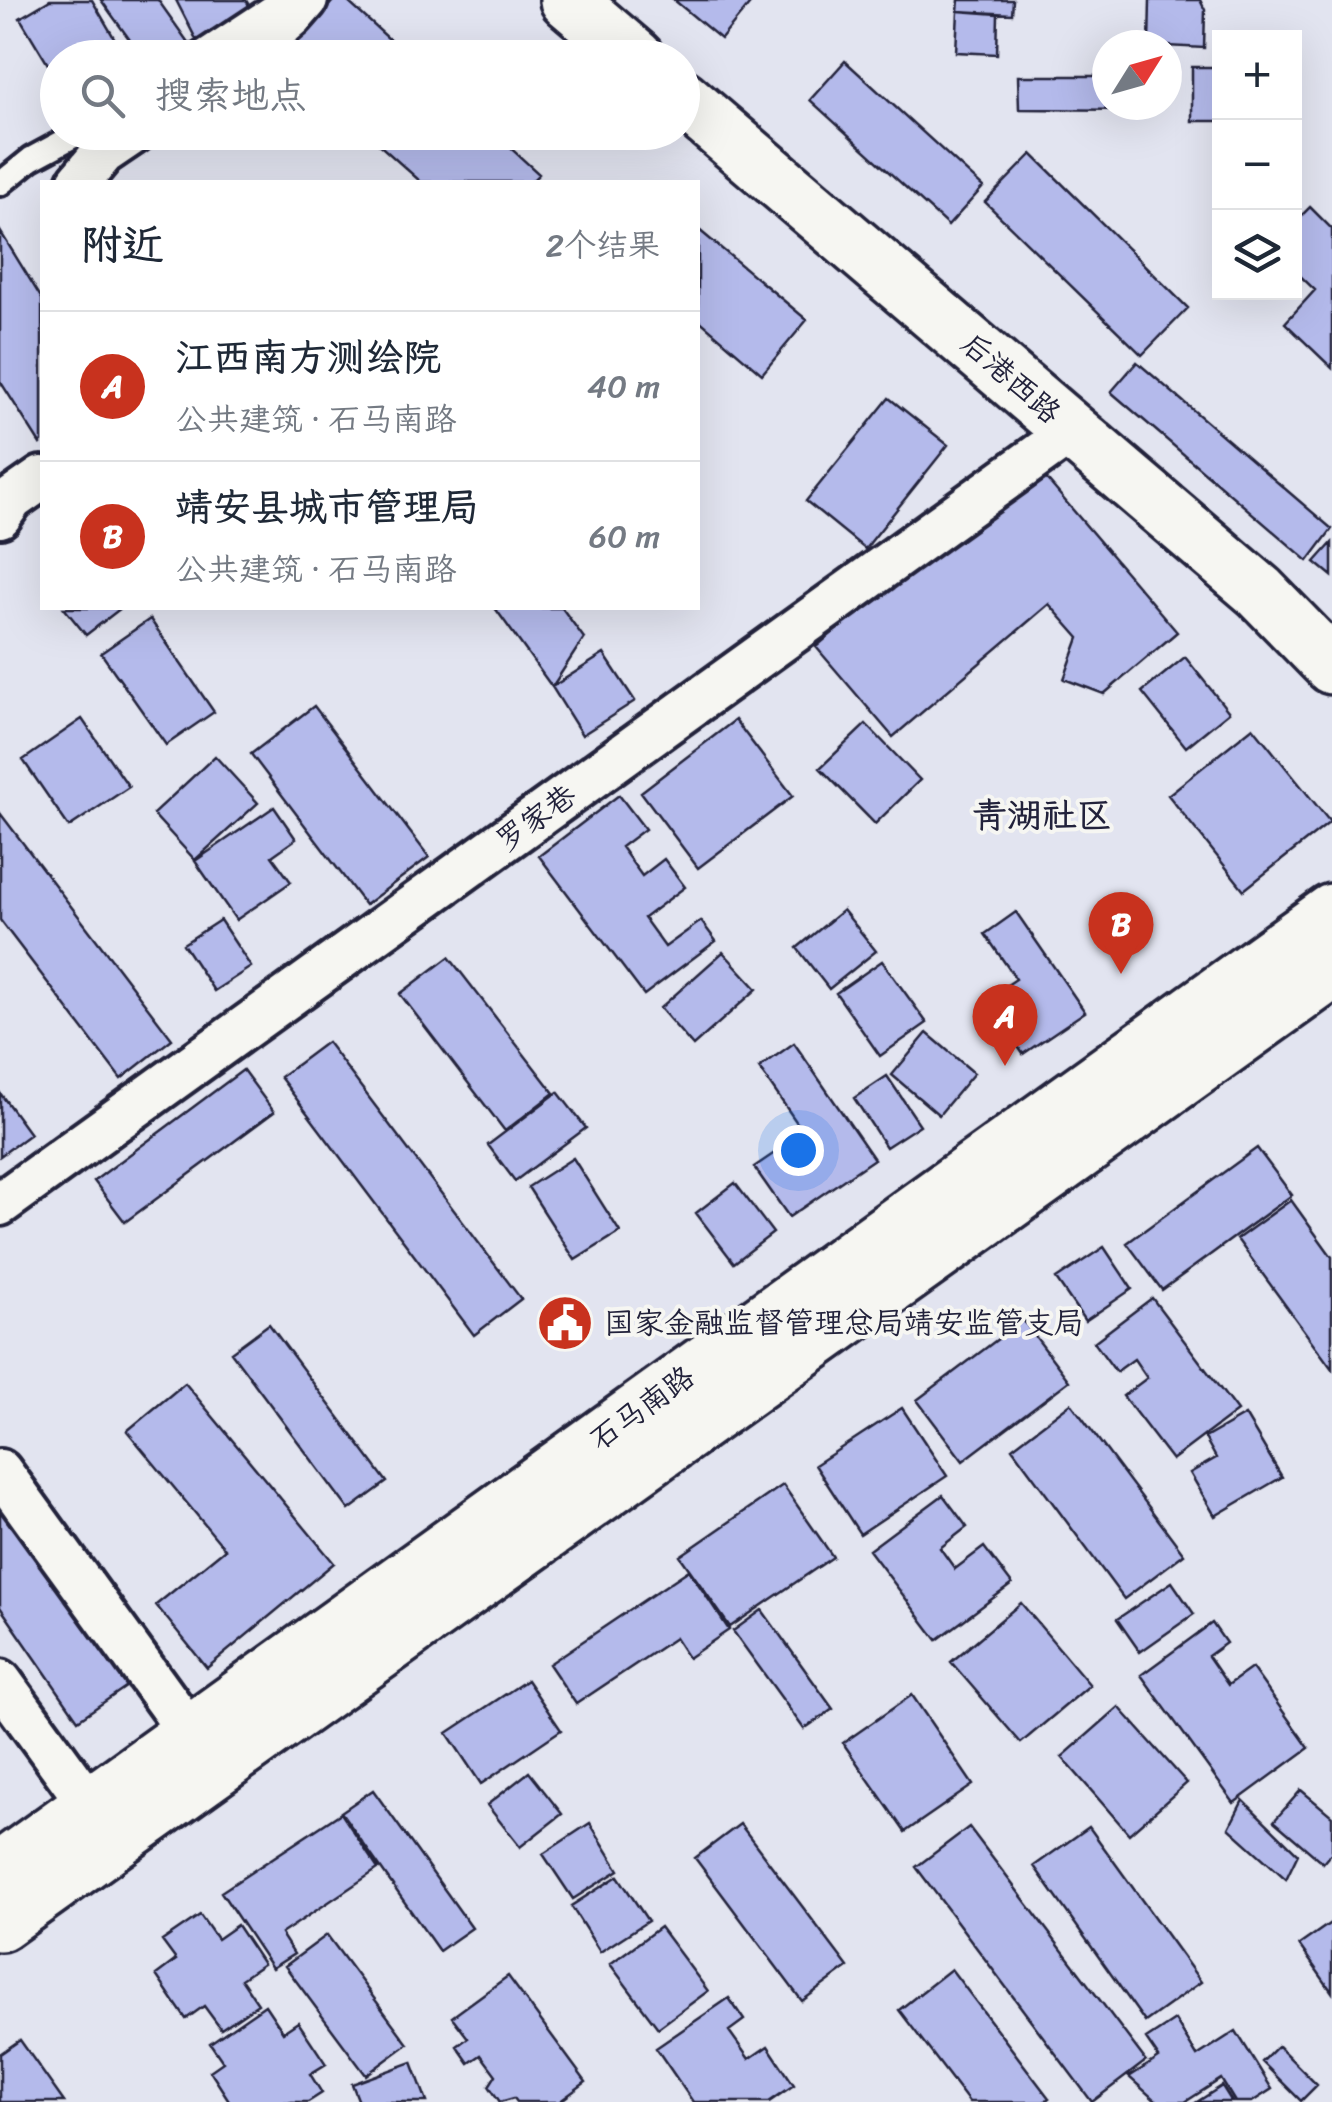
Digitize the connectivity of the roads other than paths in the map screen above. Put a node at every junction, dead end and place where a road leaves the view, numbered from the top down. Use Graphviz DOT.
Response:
graph roads {
  1 [pos="282,0"];
  2 [pos="306,0"];
  3 [pos="568,0"];
  4 [pos="221,40"];
  5 [pos="265,40"];
  6 [pos="615,40"];
  7 [pos="700,113"];
  8 [pos="48,150"];
  9 [pos="107,150"];
  10 [pos="81,180"];
  11 [pos="0,184"];
  12 [pos="1072,430"];
  13 [pos="40,479"];
  14 [pos="0,516"];
  15 [pos="1332,666"];
  16 [pos="1332,912"];
  17 [pos="1332,970"];
  18 [pos="0,1204"];
  19 [pos="0,1471"];
  20 [pos="0,1680"];
  21 [pos="203,1751"];
  22 [pos="90,1805"];
  23 [pos="0,1870"];
  24 [pos="0,1924"];
  1 -- 4 [label="lane"];
  2 -- 5 [label="street"];
  3 -- 6 [label="main road"];
  7 -- 12 [label="main road, 后港西路"];
  8 -- 11 [label="lane"];
  9 -- 10 [label="street"];
  12 -- 15 [label="main road, 后港西路"];
  12 -- 18 [label="street, 罗家巷"];
  13 -- 14 [label="street"];
  16 -- 21 [label="main road, 石马南路"];
  17 -- 21 [label="main road, 石马南路"];
  19 -- 21 [label="street"];
  20 -- 22 [label="street"];
  21 -- 22 [label="main road, 石马南路"];
  21 -- 24 [label="main road, 石马南路"];
  22 -- 23 [label="main road, 石马南路"];
}
